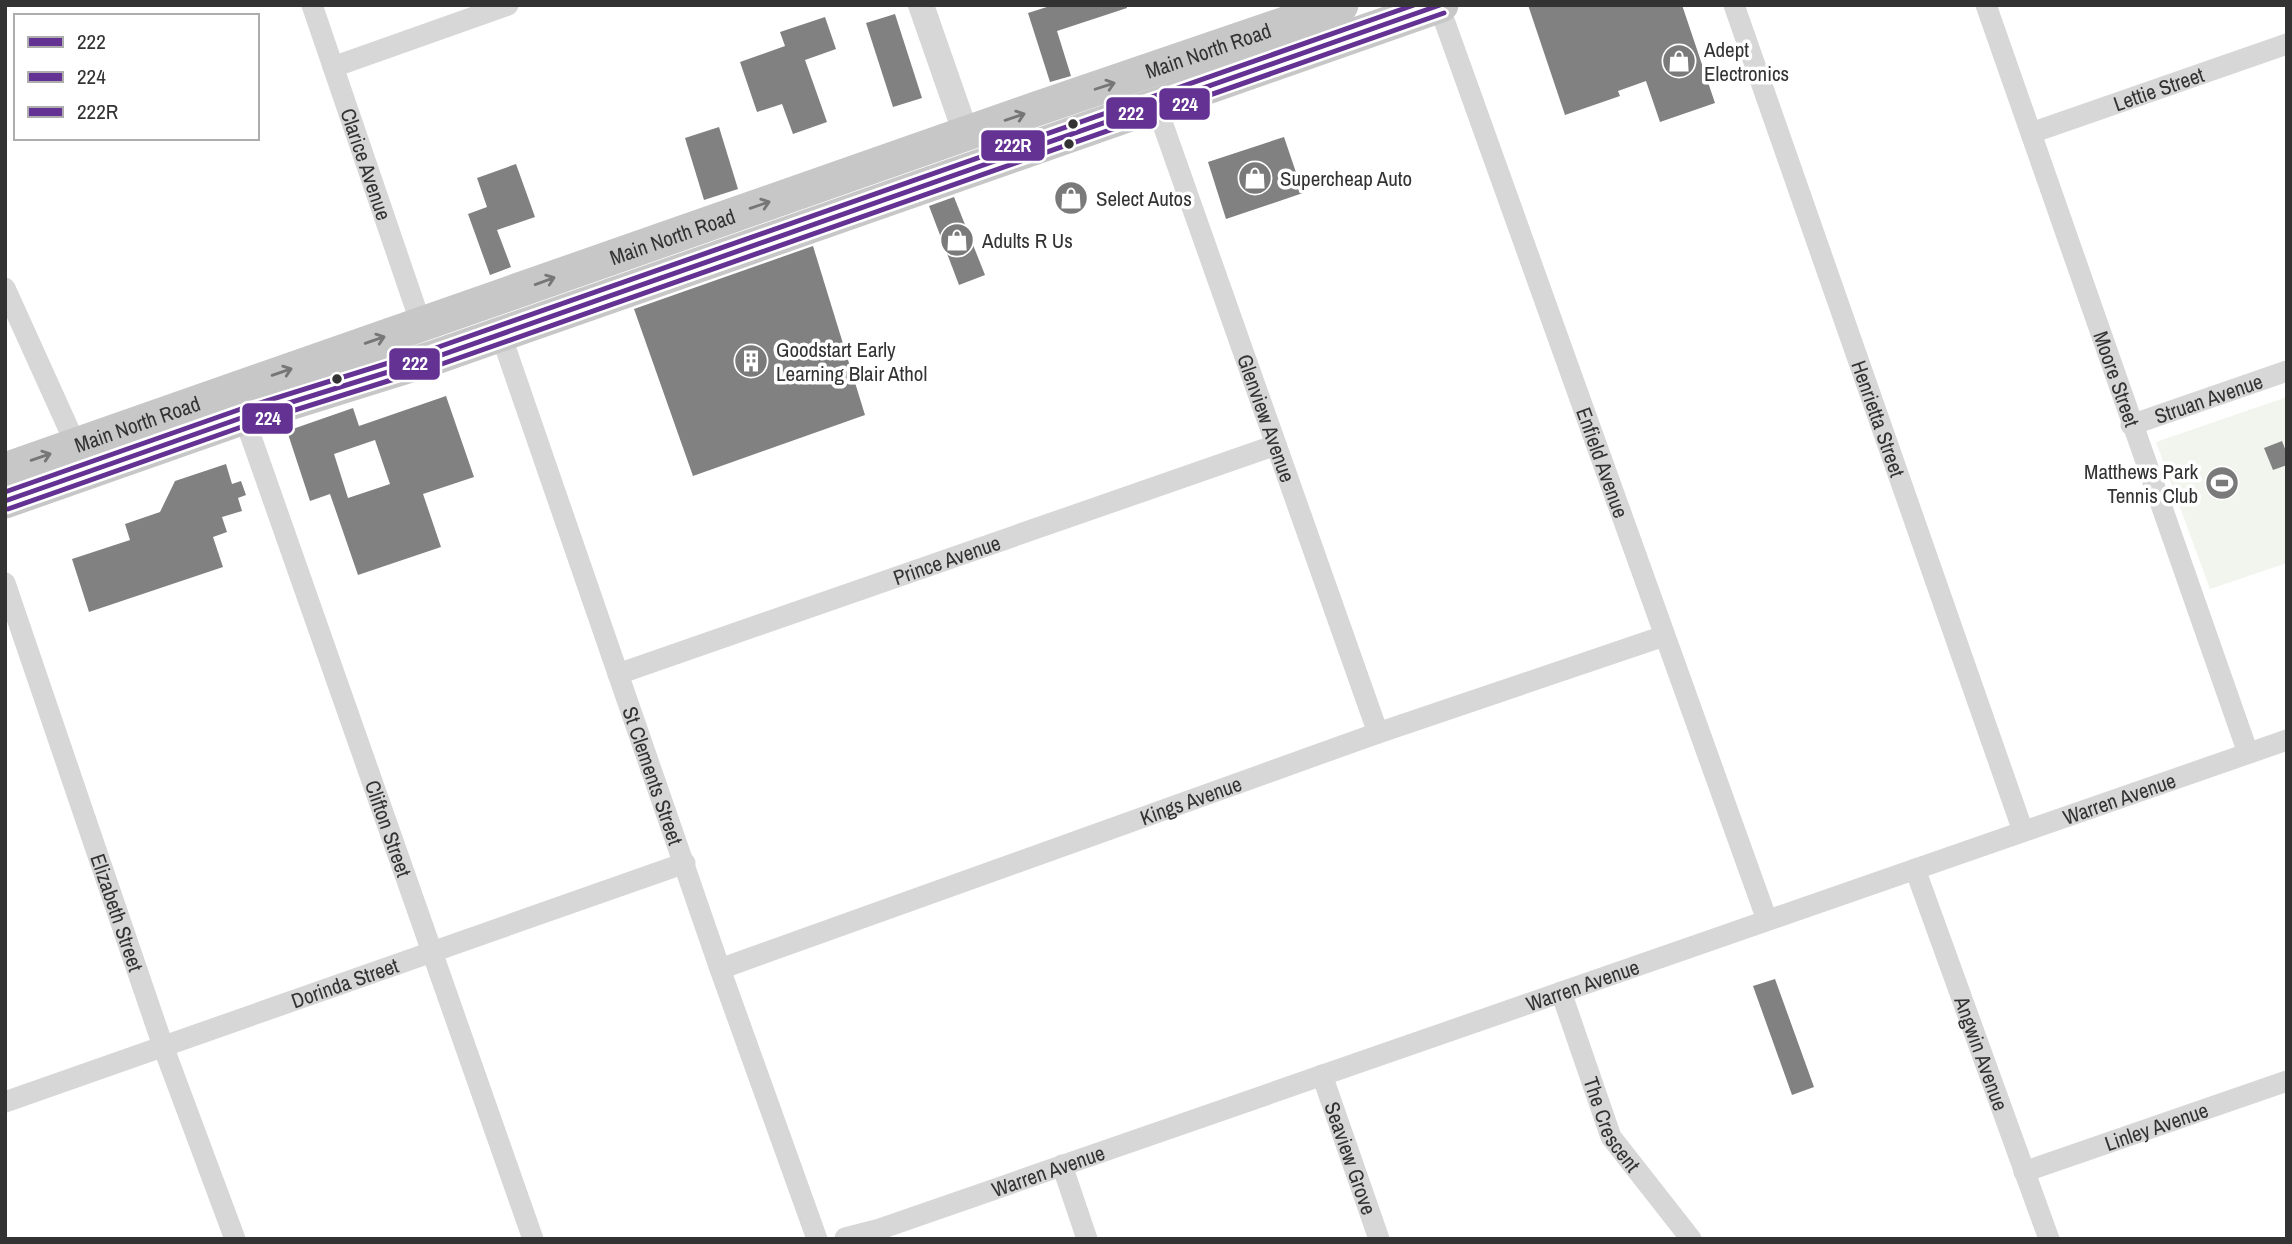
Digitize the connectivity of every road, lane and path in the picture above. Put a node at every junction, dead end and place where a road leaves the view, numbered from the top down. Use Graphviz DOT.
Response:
graph roads {
  1 [pos="312,5"];
  2 [pos="508,5"];
  3 [pos="921,5"];
  4 [pos="1341,5"];
  5 [pos="1439,5"];
  6 [pos="1734,5"];
  7 [pos="1986,5"];
  8 [pos="2287,44"];
  9 [pos="333,67"];
  10 [pos="1151,89"];
  11 [pos="2031,133"];
  12 [pos="966,134"];
  13 [pos="977,168"];
  14 [pos="5,288"];
  15 [pos="421,324"];
  16 [pos="501,335"];
  17 [pos="433,358"];
  18 [pos="2287,371"];
  19 [pos="239,403"];
  20 [pos="2132,425"];
  21 [pos="76,445"];
  22 [pos="1276,445"];
  23 [pos="5,470"];
  24 [pos="5,501"];
  25 [pos="5,583"];
  26 [pos="1664,636"];
  27 [pos="618,674"];
  28 [pos="1378,733"];
  29 [pos="2287,740"];
  30 [pos="2248,752"];
  31 [pos="2022,831"];
  32 [pos="685,863"];
  33 [pos="1915,869"];
  34 [pos="1767,920"];
  35 [pos="431,952"];
  36 [pos="720,969"];
  37 [pos="1560,992"];
  38 [pos="163,1046"];
  39 [pos="1322,1075"];
  40 [pos="2287,1081"];
  41 [pos="5,1102"];
  42 [pos="1062,1165"];
  43 [pos="2024,1172"];
  44 [pos="876,1234"];
  45 [pos="835,1238"];
  46 [pos="235,1239"];
  47 [pos="533,1239"];
  48 [pos="1087,1239"];
  49 [pos="1379,1239"];
  50 [pos="1690,1239"];
  51 [pos="2049,1239"];
  1 -- 9 [label="street, Clarice Avenue"];
  2 -- 9 [label="street"];
  3 -- 12 [label="street"];
  4 -- 10 [label="highway, Main North Road"];
  5 -- 10 [label="highway, Main North Road"];
  5 -- 26 [label="street, Enfield Avenue"];
  6 -- 31 [label="street, Henrietta Street"];
  7 -- 11 [label="street, Moore Street"];
  8 -- 11 [label="street, Lettie Street"];
  9 -- 15 [label="street, Clarice Avenue"];
  12 -- 10 [label="highway, Main North Road, one-way"];
  10 -- 13 [label="highway, Main North Road"];
  10 -- 22 [label="street, Glenview Avenue"];
  11 -- 20 [label="street, Moore Street"];
  12 -- 13 [label="highway"];
  15 -- 12 [label="highway, Main North Road, one-way"];
  13 -- 16 [label="highway, Main North Road"];
  14 -- 21 [label="street"];
  15 -- 17 [label="highway"];
  19 -- 15 [label="highway, Main North Road, one-way"];
  16 -- 17 [label="highway, Main North Road"];
  16 -- 27 [label="street, St Clements Street"];
  17 -- 19 [label="highway, Main North Road"];
  18 -- 20 [label="street, Struan Avenue"];
  19 -- 21 [label="highway, Main North Road"];
  19 -- 24 [label="highway, Main North Road"];
  19 -- 35 [label="street, Clifton Street"];
  20 -- 30 [label="street, Moore Street"];
  23 -- 21 [label="highway, Main North Road, one-way"];
  22 -- 27 [label="street, Prince Avenue"];
  22 -- 28 [label="street, Glenview Avenue"];
  25 -- 38 [label="street, Elizabeth Street"];
  26 -- 28 [label="street, Kings Avenue"];
  26 -- 34 [label="street, Enfield Avenue"];
  27 -- 32 [label="street, St Clements Street"];
  28 -- 36 [label="street, Kings Avenue"];
  29 -- 30 [label="street, Warren Avenue"];
  30 -- 31 [label="street, Warren Avenue"];
  31 -- 33 [label="street, Warren Avenue"];
  32 -- 35 [label="street, Dorinda Street"];
  32 -- 36 [label="street, St Clements Street"];
  33 -- 34 [label="street, Warren Avenue"];
  33 -- 43 [label="street, Angwin Avenue"];
  34 -- 37 [label="street, Warren Avenue"];
  35 -- 38 [label="street, Dorinda Street"];
  35 -- 47 [label="street, Clifton Street"];
  36 -- 45 [label="street, St Clements Street"];
  37 -- 39 [label="street, Warren Avenue"];
  37 -- 50 [label="street, The Crescent"];
  38 -- 41 [label="street, Dorinda Street"];
  38 -- 46 [label="street, Elizabeth Street"];
  39 -- 42 [label="street, Warren Avenue"];
  39 -- 49 [label="street, Seaview Grove"];
  40 -- 43 [label="street, Linley Avenue"];
  42 -- 44 [label="street, Warren Avenue"];
  42 -- 48 [label="street"];
  43 -- 51 [label="street, Angwin Avenue"];
  44 -- 45 [label="street, Warren Avenue"];
}
